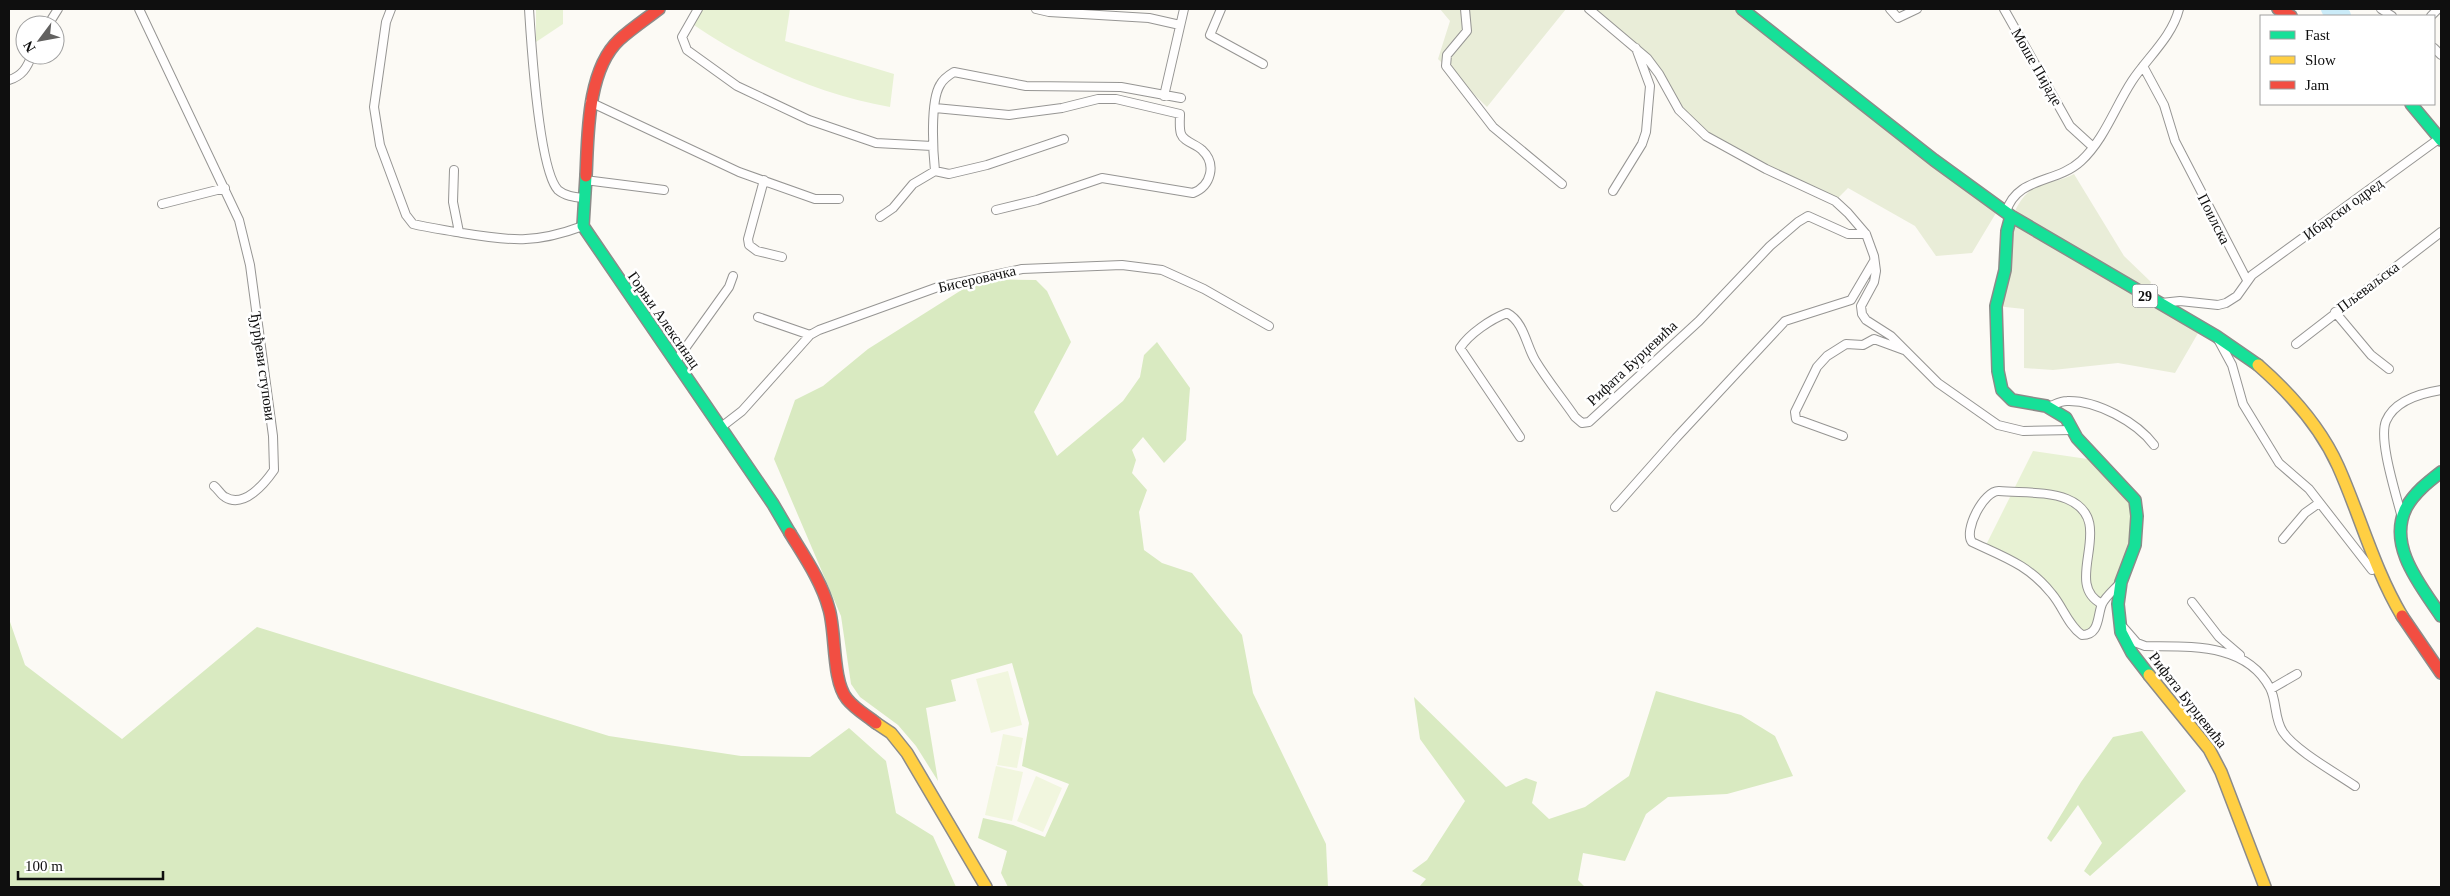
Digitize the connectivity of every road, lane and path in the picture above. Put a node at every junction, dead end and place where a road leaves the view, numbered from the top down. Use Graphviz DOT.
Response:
graph roads {
  1 [pos="139,9"];
  2 [pos="391,9"];
  3 [pos="530,9"];
  4 [pos="660,9"];
  5 [pos="698,9"];
  6 [pos="1036,9"];
  7 [pos="1184,9"];
  8 [pos="1221,9"];
  9 [pos="1465,9"];
  10 [pos="1589,9"];
  11 [pos="1742,9"];
  12 [pos="1890,9"];
  13 [pos="1917,9"];
  14 [pos="2004,9"];
  15 [pos="2179,9"];
  16 [pos="2278,9"];
  17 [pos="2289,15"];
  18 [pos="1180,25"];
  19 [pos="1636,46"];
  20 [pos="1263,64"];
  21 [pos="28,65"];
  22 [pos="2143,66"];
  23 [pos="9,80"];
  24 [pos="1164,96"];
  25 [pos="1181,98"];
  26 [pos="590,102"];
  27 [pos="2412,105"];
  28 [pos="936,108"];
  29 [pos="1064,139"];
  30 [pos="2440,139"];
  31 [pos="932,146"];
  32 [pos="2093,147"];
  33 [pos="454,170"];
  34 [pos="935,171"];
  35 [pos="585,180"];
  36 [pos="764,180"];
  37 [pos="1562,184"];
  38 [pos="225,188"];
  39 [pos="664,190"];
  40 [pos="1613,190"];
  41 [pos="583,198"];
  42 [pos="839,199"];
  43 [pos="162,204"];
  44 [pos="996,210"];
  45 [pos="2008,214"];
  46 [pos="880,217"];
  47 [pos="583,226"];
  48 [pos="459,232"];
  49 [pos="2441,232"];
  50 [pos="1866,234"];
  51 [pos="782,257"];
  52 [pos="1874,261"];
  53 [pos="733,276"];
  54 [pos="2247,280"];
  55 [pos="2158,304"];
  56 [pos="2335,312"];
  57 [pos="758,317"];
  58 [pos="1269,326"];
  59 [pos="810,335"];
  60 [pos="2216,336"];
  61 [pos="2296,344"];
  62 [pos="1906,350"];
  63 [pos="676,361"];
  64 [pos="2389,369"];
  65 [pos="2441,390"];
  66 [pos="2048,407"];
  67 [pos="720,428"];
  68 [pos="2072,430"];
  69 [pos="1843,436"];
  70 [pos="1520,437"];
  71 [pos="2154,445"];
  72 [pos="2441,472"];
  73 [pos="214,486"];
  74 [pos="2319,503"];
  75 [pos="1615,507"];
  76 [pos="2402,519"];
  77 [pos="2283,539"];
  78 [pos="2377,568"];
  79 [pos="2121,582"];
  80 [pos="2192,602"];
  81 [pos="2102,604"];
  82 [pos="2440,611"];
  83 [pos="2120,617"];
  84 [pos="2243,658"];
  85 [pos="2441,673"];
  86 [pos="2297,674"];
  87 [pos="2271,689"];
  88 [pos="2355,786"];
  89 [pos="986,887"];
  90 [pos="2265,887"];
  1 -- 38 [label="street, Ђурђеви ступови"];
  2 -- 48 [label="street"];
  3 -- 41 [label="street"];
  4 -- 26 [label="street"];
  5 -- 31 [label="street"];
  6 -- 18 [label="street"];
  7 -- 18 [label="street"];
  8 -- 20 [label="street"];
  9 -- 37 [label="street"];
  10 -- 19 [label="street"];
  11 -- 45 [label="street, 29"];
  12 -- 13 [label="street"];
  14 -- 32 [label="street, Моше Пијаде"];
  15 -- 22 [label="street"];
  16 -- 17 [label="street"];
  18 -- 24 [label="street"];
  19 -- 40 [label="street"];
  19 -- 50 [label="street"];
  21 -- 23 [label="street"];
  22 -- 32 [label="street"];
  22 -- 54 [label="street, Поилска"];
  24 -- 25 [label="street"];
  24 -- 28 [label="street"];
  26 -- 35 [label="street"];
  26 -- 36 [label="street"];
  27 -- 30 [label="street"];
  28 -- 31 [label="street"];
  28 -- 44 [label="street"];
  29 -- 34 [label="street"];
  30 -- 54 [label="street, Ибарски одред"];
  31 -- 34 [label="street"];
  32 -- 45 [label="street"];
  33 -- 48 [label="street"];
  34 -- 46 [label="street"];
  35 -- 39 [label="street"];
  35 -- 41 [label="street"];
  36 -- 42 [label="street"];
  36 -- 51 [label="street"];
  38 -- 43 [label="street"];
  38 -- 73 [label="street, Ђурђеви ступови"];
  41 -- 47 [label="street"];
  45 -- 55 [label="street, 29"];
  45 -- 66 [label="street, Рифата Бурџевића"];
  47 -- 48 [label="street"];
  47 -- 63 [label="street, Горњи Алексинац"];
  49 -- 56 [label="street, Пљеваљска"];
  50 -- 52 [label="street"];
  50 -- 70 [label="street, Рифата Бурџевића"];
  52 -- 62 [label="street"];
  52 -- 75 [label="street"];
  53 -- 63 [label="street"];
  54 -- 55 [label="street"];
  55 -- 60 [label="street, 29"];
  56 -- 61 [label="street, Пљеваљска"];
  56 -- 64 [label="street"];
  57 -- 59 [label="street"];
  58 -- 59 [label="street, Бисеровачка"];
  59 -- 67 [label="street, Бисеровачка"];
  60 -- 74 [label="street"];
  60 -- 78 [label="street, 29"];
  62 -- 68 [label="street"];
  62 -- 69 [label="street"];
  63 -- 67 [label="street, Горњи Алексинац"];
  65 -- 76 [label="street"];
  66 -- 68 [label="street, Рифата Бурџевића"];
  66 -- 71 [label="street"];
  67 -- 89 [label="street, Горњи Алексинац"];
  68 -- 79 [label="street, Рифата Бурџевића"];
  72 -- 76 [label="street"];
  74 -- 77 [label="street"];
  74 -- 78 [label="street"];
  76 -- 82 [label="street"];
  78 -- 85 [label="street, 29"];
  79 -- 81 [label="street, Рифата Бурџевића"];
  79 -- 83 [label="street, Рифата Бурџевића"];
  80 -- 84 [label="street"];
  81 -- 81 [label="street, Рифата Бурџевића"];
  83 -- 84 [label="street, Рифата Бурџевића"];
  83 -- 90 [label="street, Рифата Бурџевића"];
  84 -- 87 [label="street"];
  86 -- 87 [label="street"];
  87 -- 88 [label="street"];
}
